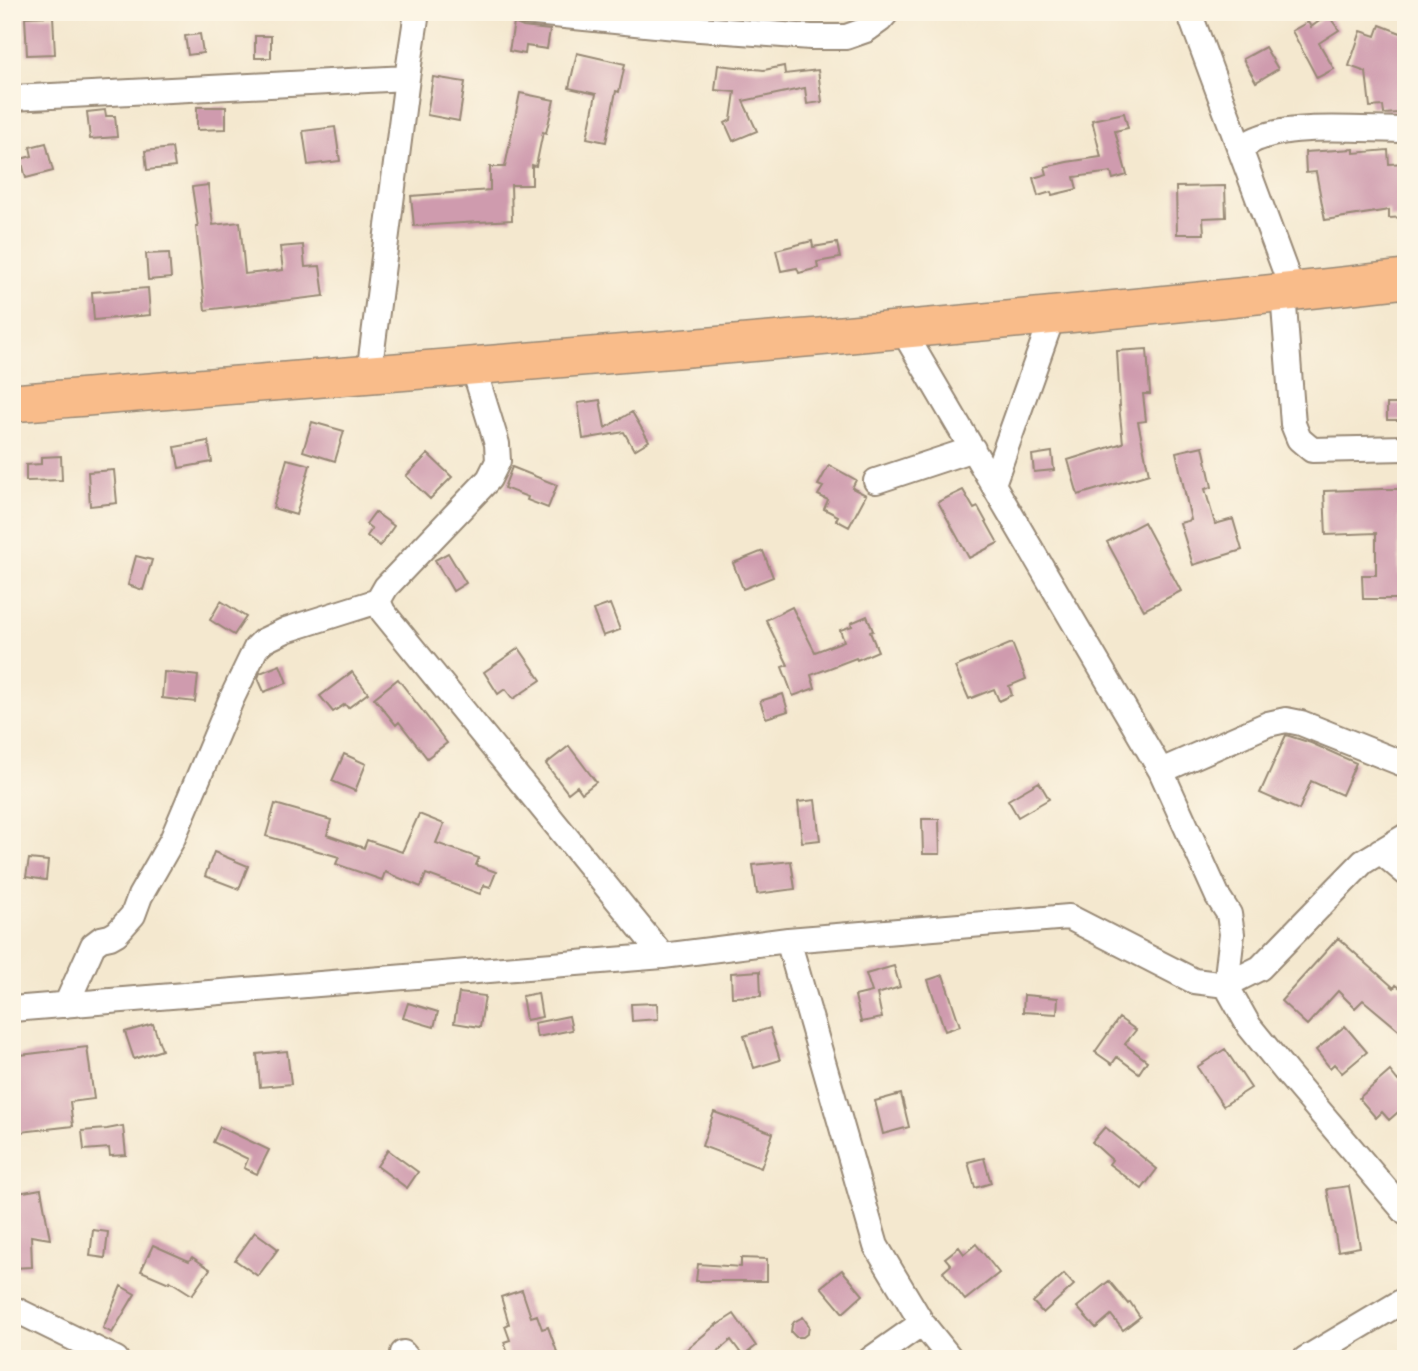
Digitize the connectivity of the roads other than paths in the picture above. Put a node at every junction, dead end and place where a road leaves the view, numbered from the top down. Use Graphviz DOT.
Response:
graph roads {
  1 [pos="417,12"];
  2 [pos="524,12"];
  3 [pos="887,12"];
  4 [pos="1189,12"];
  5 [pos="407,78"];
  6 [pos="12,98"];
  7 [pos="1406,130"];
  8 [pos="1240,149"];
  9 [pos="1406,279"];
  10 [pos="1288,293"];
  11 [pos="1053,315"];
  12 [pos="902,329"];
  13 [pos="473,366"];
  14 [pos="369,374"];
  15 [pos="12,403"];
  16 [pos="1406,448"];
  17 [pos="973,449"];
  18 [pos="876,481"];
  19 [pos="993,484"];
  20 [pos="379,601"];
  21 [pos="1401,763"];
  22 [pos="1161,771"];
  23 [pos="1406,836"];
  24 [pos="1380,851"];
  25 [pos="1406,873"];
  26 [pos="789,940"];
  27 [pos="663,956"];
  28 [pos="1226,985"];
  29 [pos="66,1005"];
  30 [pos="12,1009"];
  31 [pos="1406,1213"];
  32 [pos="1406,1299"];
  33 [pos="12,1308"];
  34 [pos="922,1323"];
  35 [pos="116,1359"];
  36 [pos="871,1359"];
  37 [pos="951,1359"];
  38 [pos="1305,1359"];
  1 -- 5 [label="street"];
  2 -- 3 [label="street"];
  4 -- 8 [label="street"];
  5 -- 6 [label="street"];
  5 -- 14 [label="street"];
  7 -- 8 [label="street"];
  8 -- 10 [label="street"];
  9 -- 10 [label="highway"];
  10 -- 11 [label="highway"];
  10 -- 16 [label="street"];
  11 -- 12 [label="highway"];
  11 -- 19 [label="street"];
  12 -- 13 [label="highway"];
  12 -- 17 [label="street"];
  13 -- 14 [label="highway"];
  13 -- 20 [label="street"];
  14 -- 15 [label="highway"];
  17 -- 18 [label="street"];
  17 -- 19 [label="street"];
  19 -- 22 [label="street"];
  20 -- 27 [label="street"];
  20 -- 29 [label="street"];
  21 -- 22 [label="street"];
  22 -- 28 [label="street"];
  23 -- 24 [label="street"];
  24 -- 25 [label="street"];
  24 -- 28 [label="street"];
  26 -- 27 [label="street"];
  26 -- 28 [label="street"];
  26 -- 34 [label="street"];
  27 -- 29 [label="street"];
  28 -- 31 [label="street"];
  29 -- 30 [label="street"];
  32 -- 38 [label="street"];
  33 -- 35 [label="street"];
  34 -- 36 [label="street"];
  34 -- 37 [label="street"];
}
